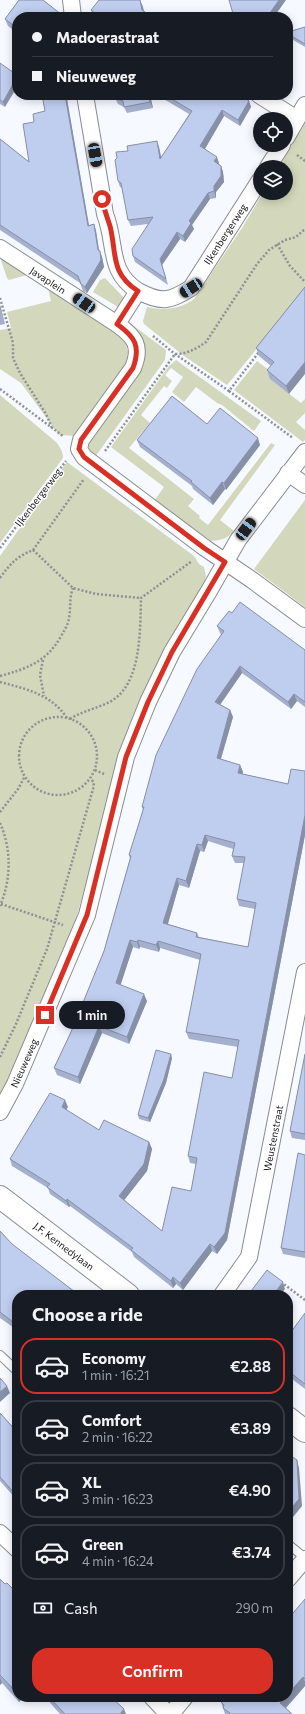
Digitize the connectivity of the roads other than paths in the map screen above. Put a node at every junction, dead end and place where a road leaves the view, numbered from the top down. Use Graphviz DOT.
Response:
graph roads {
  1 [pos="70,0"];
  2 [pos="72,12"];
  3 [pos="86,100"];
  4 [pos="271,100"];
  5 [pos="301,112"];
  6 [pos="293,126"];
  7 [pos="253,191"];
  8 [pos="0,248"];
  9 [pos="138,291"];
  10 [pos="121,319"];
  11 [pos="302,447"];
  12 [pos="288,472"];
  13 [pos="305,485"];
  14 [pos="225,562"];
  15 [pos="305,619"];
  16 [pos="305,972"];
  17 [pos="0,1112"];
  18 [pos="0,1197"];
  19 [pos="121,1290"];
  20 [pos="226,1290"];
  21 [pos="0,1355"];
  22 [pos="12,1366"];
  23 [pos="293,1422"];
  24 [pos="305,1431"];
  25 [pos="0,1533"];
  26 [pos="12,1544"];
  27 [pos="293,1549"];
  28 [pos="304,1561"];
  29 [pos="293,1573"];
  30 [pos="157,1702"];
  31 [pos="181,1702"];
  32 [pos="168,1714"];
  33 [pos="171,1714"];
  1 -- 2 [label="street"];
  3 -- 9 [label="street, IJkenbergerweg"];
  4 -- 5 [label="street"];
  5 -- 6 [label="street"];
  7 -- 9 [label="street, IJkenbergerweg"];
  8 -- 10 [label="street, Javaplein"];
  9 -- 10 [label="street"];
  10 -- 14 [label="street"];
  11 -- 12 [label="street, Nieuweweg"];
  12 -- 13 [label="street"];
  12 -- 14 [label="street, Nieuweweg"];
  14 -- 15 [label="street"];
  14 -- 17 [label="street, Nieuweweg"];
  16 -- 20 [label="street, Weustenstraat"];
  18 -- 19 [label="main road, J.F. Kennedylaan"];
  21 -- 22 [label="lane"];
  23 -- 24 [label="main road"];
  25 -- 26 [label="street"];
  27 -- 28 [label="lane"];
  28 -- 29 [label="street"];
  30 -- 32 [label="street"];
  31 -- 33 [label="street"];
}
